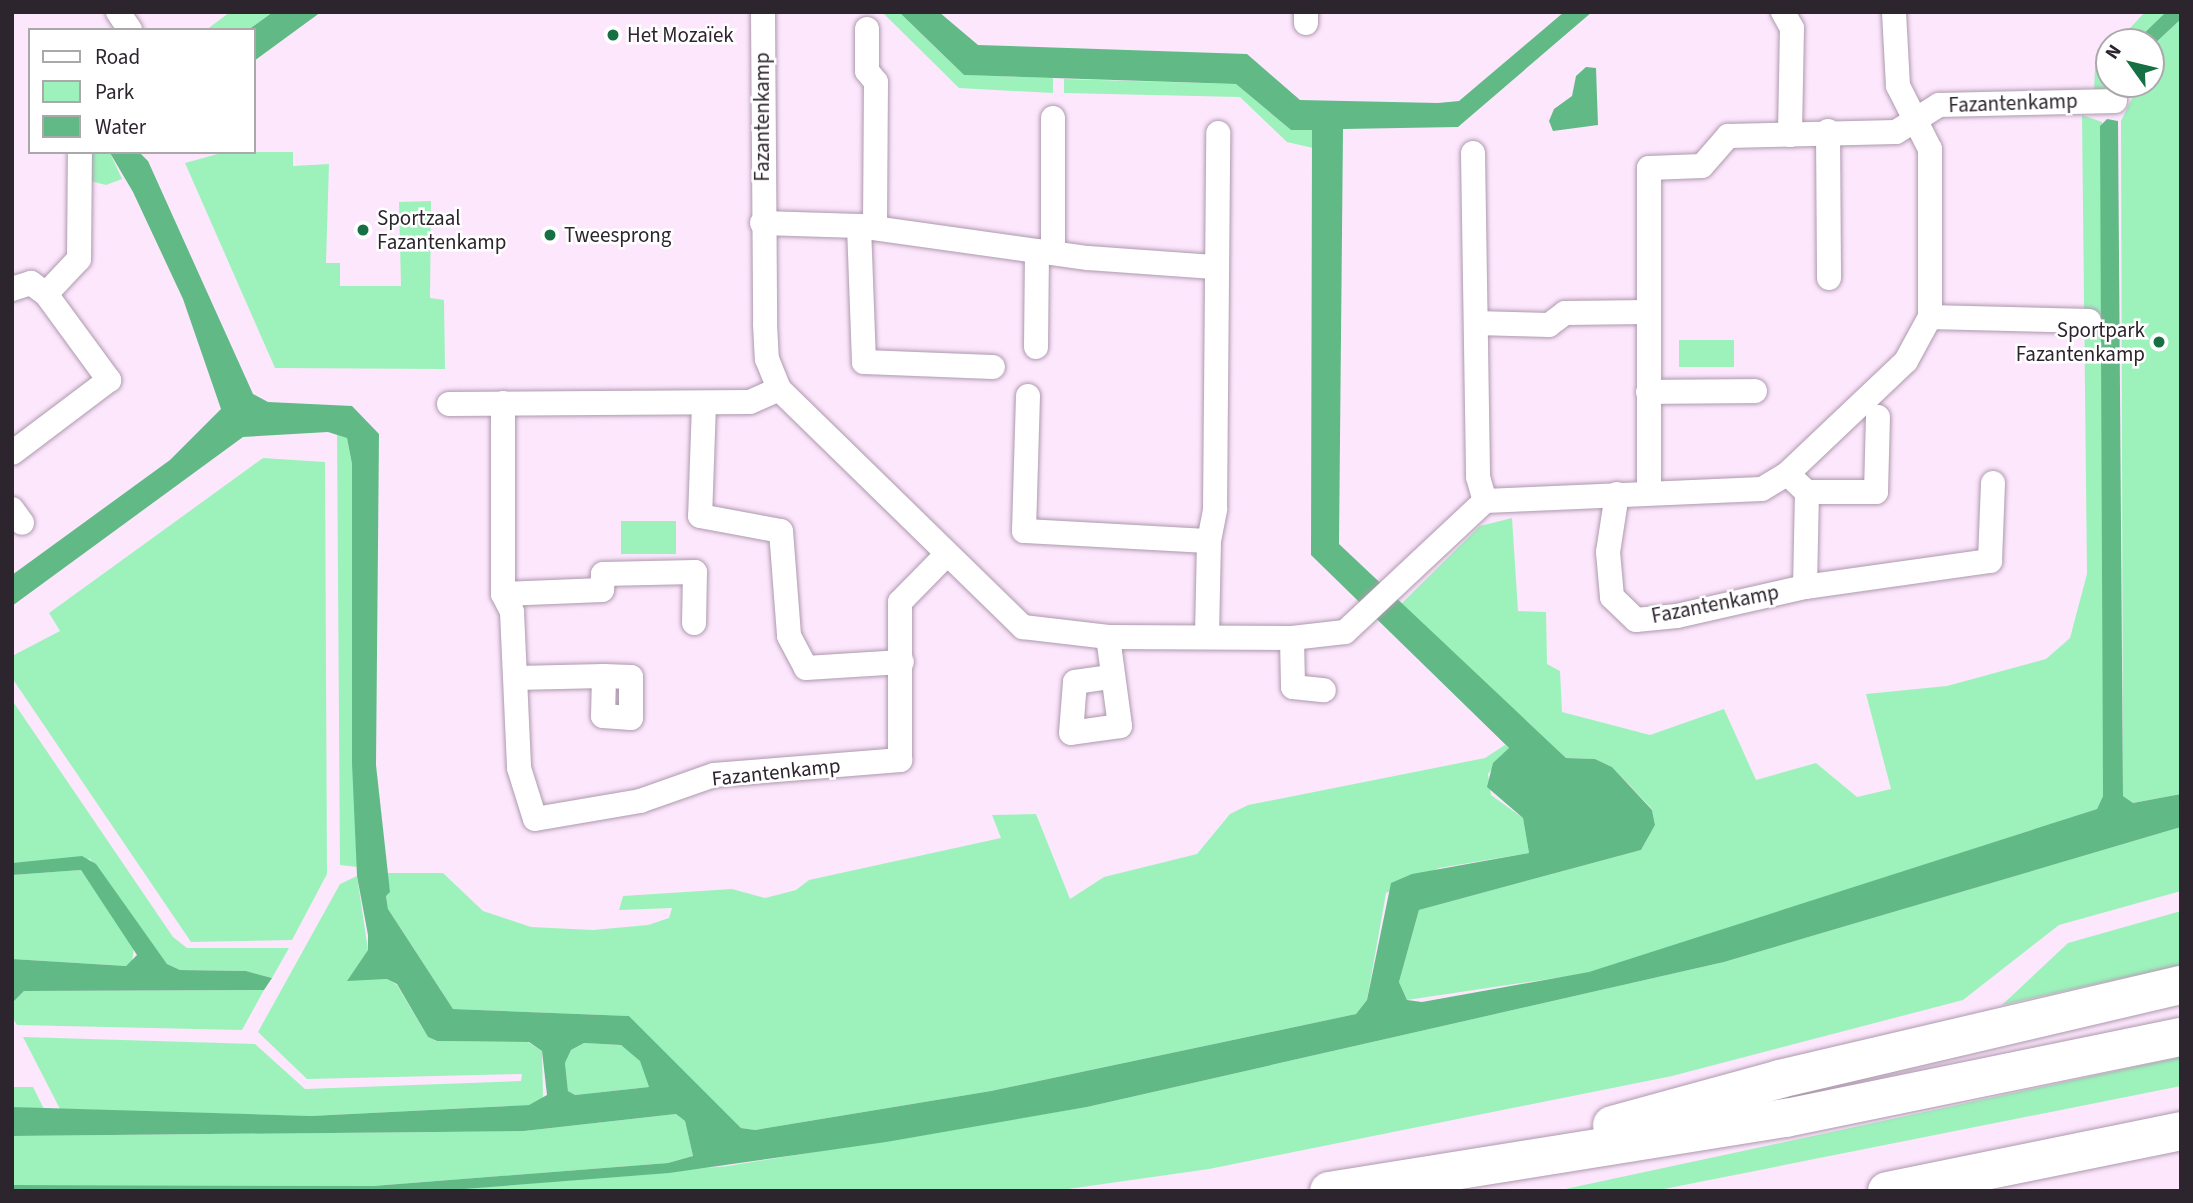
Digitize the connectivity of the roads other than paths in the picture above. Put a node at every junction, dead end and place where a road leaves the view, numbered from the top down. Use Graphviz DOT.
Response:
graph roads {
  1 [pos="118,12"];
  2 [pos="763,12"];
  3 [pos="1783,12"];
  4 [pos="1894,12"];
  5 [pos="129,28"];
  6 [pos="867,29"];
  7 [pos="2115,101"];
  8 [pos="1053,118"];
  9 [pos="1915,120"];
  10 [pos="1828,131"];
  11 [pos="1218,133"];
  12 [pos="1790,135"];
  13 [pos="1473,153"];
  14 [pos="80,154"];
  15 [pos="762,223"];
  16 [pos="867,227"];
  17 [pos="1045,252"];
  18 [pos="1214,267"];
  19 [pos="1829,278"];
  20 [pos="12,289"];
  21 [pos="46,294"];
  22 [pos="1648,312"];
  23 [pos="1930,317"];
  24 [pos="2089,321"];
  25 [pos="1476,323"];
  26 [pos="1036,347"];
  27 [pos="993,367"];
  28 [pos="779,388"];
  29 [pos="1648,391"];
  30 [pos="1755,391"];
  31 [pos="1028,396"];
  32 [pos="449,404"];
  33 [pos="503,404"];
  34 [pos="704,404"];
  35 [pos="1878,417"];
  36 [pos="12,453"];
  37 [pos="1787,474"];
  38 [pos="1993,483"];
  39 [pos="1649,492"];
  40 [pos="1807,492"];
  41 [pos="1617,494"];
  42 [pos="1485,501"];
  43 [pos="1209,541"];
  44 [pos="947,554"];
  45 [pos="1805,587"];
  46 [pos="503,594"];
  47 [pos="694,623"];
  48 [pos="1207,636"];
  49 [pos="1108,637"];
  50 [pos="1292,638"];
  51 [pos="902,662"];
  52 [pos="604,676"];
  53 [pos="1111,677"];
  54 [pos="516,678"];
  55 [pos="1324,690"];
  56 [pos="2181,985"];
  57 [pos="2181,1037"];
  58 [pos="2181,1132"];
  59 [pos="1416,1178"];
  60 [pos="1329,1191"];
  61 [pos="1887,1191"];
  1 -- 5 [label="street"];
  2 -- 15 [label="street, Fazantenkamp"];
  3 -- 12 [label="street"];
  4 -- 9 [label="street, Fazantenkamp"];
  6 -- 16 [label="street"];
  7 -- 9 [label="street, Fazantenkamp"];
  8 -- 17 [label="street"];
  9 -- 10 [label="street, Fazantenkamp"];
  9 -- 23 [label="street, Fazantenkamp"];
  10 -- 12 [label="street, Fazantenkamp"];
  10 -- 19 [label="street"];
  11 -- 18 [label="street"];
  12 -- 22 [label="street, Fazantenkamp"];
  13 -- 25 [label="street"];
  14 -- 21 [label="street"];
  15 -- 16 [label="street"];
  15 -- 28 [label="street, Fazantenkamp"];
  16 -- 17 [label="street"];
  16 -- 27 [label="street"];
  17 -- 18 [label="street"];
  17 -- 26 [label="street"];
  18 -- 43 [label="street"];
  20 -- 21 [label="street"];
  21 -- 36 [label="street"];
  22 -- 25 [label="street"];
  22 -- 29 [label="street, Fazantenkamp"];
  23 -- 24 [label="street"];
  23 -- 37 [label="street, Fazantenkamp"];
  25 -- 42 [label="street"];
  28 -- 34 [label="street"];
  28 -- 44 [label="street, Fazantenkamp"];
  29 -- 30 [label="street"];
  29 -- 39 [label="street, Fazantenkamp"];
  31 -- 43 [label="street"];
  32 -- 33 [label="street"];
  33 -- 34 [label="street"];
  33 -- 46 [label="street, Fazantenkamp"];
  34 -- 51 [label="street"];
  35 -- 40 [label="street"];
  37 -- 39 [label="street, Fazantenkamp"];
  37 -- 40 [label="street"];
  38 -- 45 [label="street, Fazantenkamp"];
  39 -- 41 [label="street, Fazantenkamp"];
  40 -- 45 [label="street, Fazantenkamp"];
  41 -- 42 [label="street, Fazantenkamp"];
  41 -- 45 [label="street, Fazantenkamp"];
  42 -- 50 [label="street, Fazantenkamp"];
  43 -- 48 [label="street"];
  44 -- 49 [label="street, Fazantenkamp"];
  44 -- 51 [label="street, Fazantenkamp"];
  46 -- 47 [label="street"];
  46 -- 54 [label="street, Fazantenkamp"];
  48 -- 49 [label="street, Fazantenkamp"];
  48 -- 50 [label="street, Fazantenkamp"];
  49 -- 53 [label="street"];
  50 -- 55 [label="street"];
  51 -- 54 [label="street, Fazantenkamp"];
  52 -- 54 [label="street"];
  56 -- 59 [label="highway"];
  57 -- 59 [label="highway"];
  58 -- 61 [label="highway"];
  59 -- 60 [label="highway"];
}
